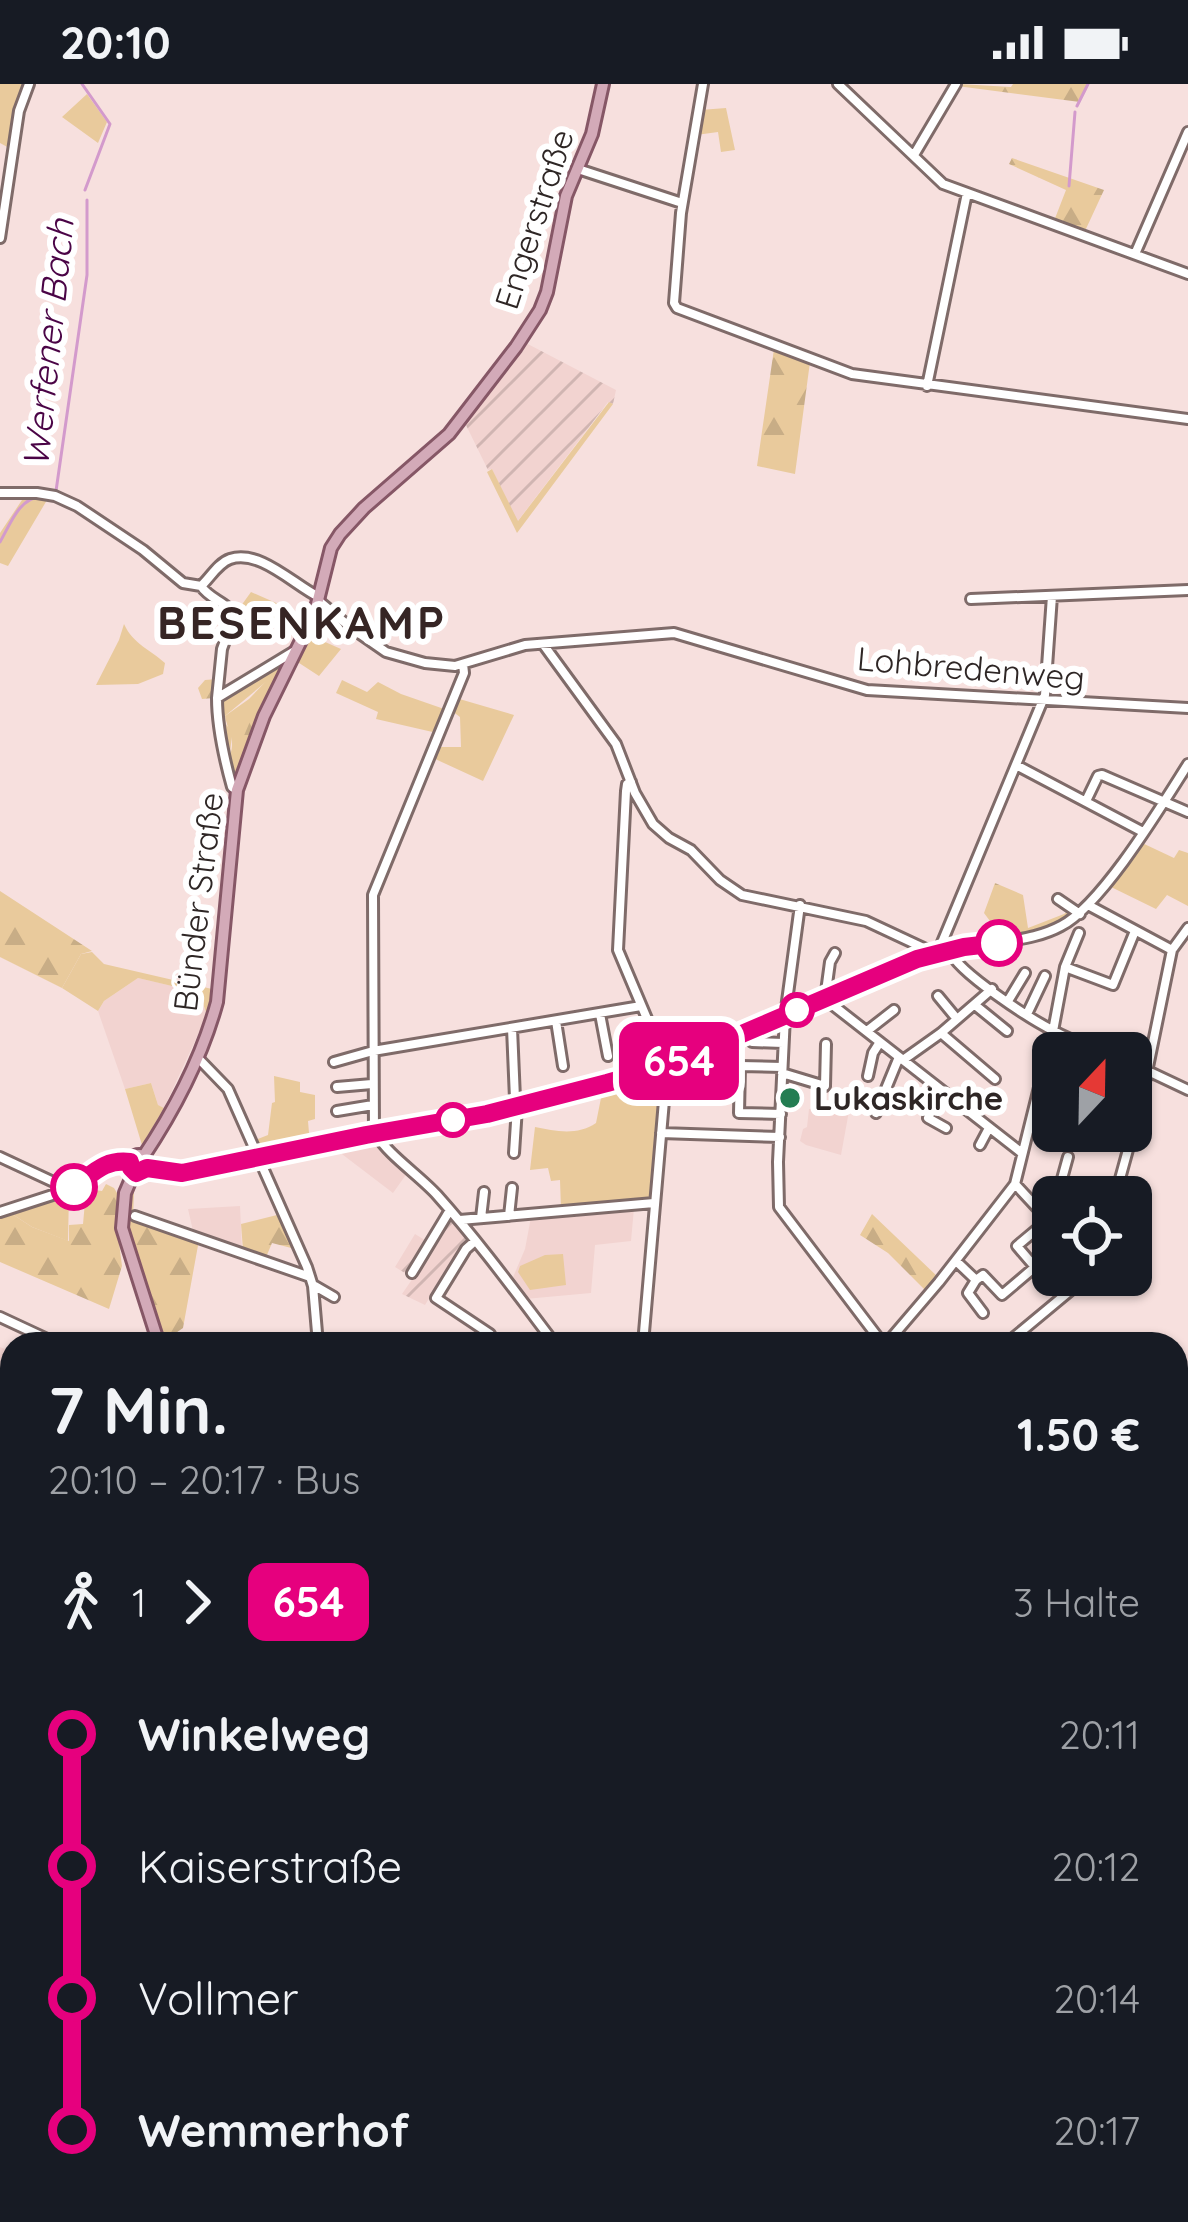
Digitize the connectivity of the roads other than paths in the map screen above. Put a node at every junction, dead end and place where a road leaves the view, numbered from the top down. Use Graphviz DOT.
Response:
graph roads {
  1 [pos="29,84"];
  2 [pos="603,84"];
  3 [pos="703,84"];
  4 [pos="838,84"];
  5 [pos="956,84"];
  6 [pos="1188,132"];
  7 [pos="913,155"];
  8 [pos="578,169"];
  9 [pos="968,193"];
  10 [pos="682,203"];
  11 [pos="0,238"];
  12 [pos="1135,254"];
  13 [pos="1188,274"];
  14 [pos="927,386"];
  15 [pos="1188,419"];
  16 [pos="459,422"];
  17 [pos="0,493"];
  18 [pos="201,586"];
  19 [pos="1188,590"];
  20 [pos="1052,596"];
  21 [pos="971,599"];
  22 [pos="318,603"];
  23 [pos="543,644"];
  24 [pos="294,652"];
  25 [pos="463,664"];
  26 [pos="217,698"];
  27 [pos="1042,699"];
  28 [pos="1188,707"];
  29 [pos="1188,764"];
  30 [pos="1016,765"];
  31 [pos="631,782"];
  32 [pos="237,790"];
  33 [pos="1165,800"];
  34 [pos="1086,801"];
  35 [pos="1188,812"];
  36 [pos="1143,832"];
  37 [pos="1058,899"];
  38 [pos="800,905"];
  39 [pos="1088,905"];
  40 [pos="1080,914"];
  41 [pos="1188,928"];
  42 [pos="1135,931"];
  43 [pos="1079,933"];
  44 [pos="1172,950"];
  45 [pos="951,951"];
  46 [pos="835,953"];
  47 [pos="935,954"];
  48 [pos="1065,968"];
  49 [pos="1025,973"];
  50 [pos="1045,976"];
  51 [pos="1113,985"];
  52 [pos="992,989"];
  53 [pos="1127,989"];
  54 [pos="938,996"];
  55 [pos="825,999"];
  56 [pos="1008,1000"];
  57 [pos="975,1004"];
  58 [pos="641,1006"];
  59 [pos="893,1010"];
  60 [pos="600,1014"];
  61 [pos="1028,1014"];
  62 [pos="785,1016"];
  63 [pos="957,1019"];
  64 [pos="556,1021"];
  65 [pos="512,1028"];
  66 [pos="867,1031"];
  67 [pos="1007,1031"];
  68 [pos="1053,1031"];
  69 [pos="940,1033"];
  70 [pos="752,1042"];
  71 [pos="880,1042"];
  72 [pos="783,1043"];
  73 [pos="826,1044"];
  74 [pos="1152,1050"];
  75 [pos="373,1051"];
  76 [pos="608,1056"];
  77 [pos="197,1057"];
  78 [pos="901,1058"];
  79 [pos="334,1062"];
  80 [pos="562,1066"];
  81 [pos="667,1066"];
  82 [pos="782,1070"];
  83 [pos="1152,1072"];
  84 [pos="868,1076"];
  85 [pos="995,1078"];
  86 [pos="372,1084"];
  87 [pos="337,1087"];
  88 [pos="1188,1090"];
  89 [pos="941,1091"];
  90 [pos="664,1098"];
  91 [pos="703,1099"];
  92 [pos="516,1102"];
  93 [pos="373,1105"];
  94 [pos="338,1111"];
  95 [pos="876,1113"];
  96 [pos="781,1114"];
  97 [pos="946,1128"];
  98 [pos="989,1128"];
  99 [pos="661,1133"];
  100 [pos="378,1134"];
  101 [pos="780,1137"];
  102 [pos="980,1145"];
  103 [pos="514,1153"];
  104 [pos="1022,1153"];
  105 [pos="0,1157"];
  106 [pos="259,1157"];
  107 [pos="1068,1157"];
  108 [pos="138,1165"];
  109 [pos="1063,1176"];
  110 [pos="1015,1184"];
  111 [pos="512,1188"];
  112 [pos="65,1191"];
  113 [pos="484,1192"];
  114 [pos="1032,1200"];
  115 [pos="655,1202"];
  116 [pos="450,1210"];
  117 [pos="0,1212"];
  118 [pos="136,1216"];
  119 [pos="509,1216"];
  120 [pos="481,1218"];
  121 [pos="458,1220"];
  122 [pos="1032,1234"];
  123 [pos="475,1241"];
  124 [pos="956,1261"];
  125 [pos="1032,1264"];
  126 [pos="1032,1269"];
  127 [pos="412,1273"];
  128 [pos="976,1280"];
  129 [pos="312,1281"];
  130 [pos="1063,1296"];
  131 [pos="334,1298"];
  132 [pos="983,1312"];
  133 [pos="0,1318"];
  134 [pos="31,1332"];
  135 [pos="155,1332"];
  136 [pos="317,1332"];
  137 [pos="487,1332"];
  138 [pos="546,1332"];
  139 [pos="644,1332"];
  140 [pos="876,1332"];
  141 [pos="895,1332"];
  142 [pos="1020,1332"];
  1 -- 11 [label="street"];
  2 -- 8 [label="main road, Engerstraße"];
  3 -- 10 [label="street"];
  4 -- 7 [label="street"];
  5 -- 7 [label="street"];
  6 -- 12 [label="street"];
  7 -- 9 [label="street"];
  8 -- 10 [label="street"];
  8 -- 16 [label="main road, Engerstraße"];
  9 -- 12 [label="street"];
  9 -- 14 [label="street"];
  10 -- 14 [label="street"];
  12 -- 13 [label="street"];
  14 -- 15 [label="street"];
  16 -- 22 [label="main road, Bünder Straße"];
  17 -- 18 [label="street"];
  18 -- 22 [label="street"];
  18 -- 26 [label="street"];
  19 -- 20 [label="street"];
  20 -- 21 [label="street"];
  20 -- 27 [label="street"];
  22 -- 24 [label="main road, Bünder Straße"];
  22 -- 25 [label="street"];
  23 -- 25 [label="street, Lohbredenweg"];
  23 -- 27 [label="street, Lohbredenweg"];
  23 -- 31 [label="street"];
  24 -- 26 [label="street"];
  24 -- 32 [label="main road, Bünder Straße"];
  25 -- 75 [label="street"];
  26 -- 32 [label="street"];
  27 -- 28 [label="street, Lohbredenweg"];
  27 -- 30 [label="street"];
  29 -- 33 [label="street"];
  30 -- 34 [label="street"];
  30 -- 47 [label="street"];
  31 -- 38 [label="street"];
  31 -- 58 [label="street"];
  32 -- 77 [label="main road, Bünder Straße"];
  33 -- 34 [label="street"];
  33 -- 35 [label="street"];
  33 -- 36 [label="street"];
  34 -- 36 [label="street"];
  36 -- 39 [label="street"];
  37 -- 40 [label="street"];
  38 -- 47 [label="street"];
  38 -- 62 [label="street"];
  39 -- 40 [label="street"];
  39 -- 42 [label="street"];
  40 -- 45 [label="street"];
  41 -- 44 [label="street"];
  42 -- 44 [label="street"];
  42 -- 51 [label="street"];
  43 -- 48 [label="street"];
  44 -- 74 [label="street"];
  45 -- 47 [label="street"];
  45 -- 52 [label="street"];
  46 -- 55 [label="street"];
  47 -- 55 [label="street"];
  48 -- 51 [label="street"];
  48 -- 68 [label="street"];
  49 -- 56 [label="street"];
  50 -- 61 [label="street"];
  51 -- 53 [label="street"];
  52 -- 56 [label="street"];
  52 -- 57 [label="street"];
  54 -- 63 [label="street"];
  55 -- 62 [label="street"];
  55 -- 66 [label="street"];
  56 -- 61 [label="street"];
  57 -- 63 [label="street"];
  57 -- 67 [label="street"];
  58 -- 60 [label="street"];
  58 -- 81 [label="street"];
  59 -- 66 [label="street"];
  60 -- 64 [label="street"];
  60 -- 76 [label="street"];
  61 -- 68 [label="street"];
  62 -- 72 [label="street"];
  62 -- 81 [label="street"];
  63 -- 69 [label="street"];
  64 -- 65 [label="street"];
  64 -- 80 [label="street"];
  65 -- 75 [label="street"];
  65 -- 92 [label="street"];
  66 -- 71 [label="street"];
  68 -- 104 [label="street"];
  69 -- 78 [label="street"];
  69 -- 85 [label="street"];
  70 -- 72 [label="street"];
  71 -- 78 [label="street"];
  71 -- 84 [label="street"];
  72 -- 82 [label="street"];
  73 -- 82 [label="street"];
  75 -- 79 [label="street"];
  75 -- 86 [label="street"];
  77 -- 106 [label="street"];
  77 -- 108 [label="main road, Bünder Straße"];
  78 -- 89 [label="street"];
  78 -- 95 [label="street"];
  81 -- 90 [label="street"];
  81 -- 92 [label="street"];
  82 -- 96 [label="street"];
  82 -- 96 [label="street"];
  83 -- 88 [label="street"];
  86 -- 87 [label="street"];
  86 -- 93 [label="street"];
  89 -- 97 [label="street"];
  89 -- 98 [label="street"];
  90 -- 91 [label="street"];
  90 -- 99 [label="street"];
  92 -- 100 [label="street"];
  92 -- 103 [label="street"];
  93 -- 94 [label="street"];
  93 -- 100 [label="street"];
  96 -- 101 [label="street"];
  98 -- 102 [label="street"];
  98 -- 104 [label="street"];
  99 -- 101 [label="street"];
  99 -- 115 [label="street"];
  100 -- 106 [label="street"];
  100 -- 116 [label="street"];
  101 -- 140 [label="street"];
  104 -- 110 [label="street"];
  105 -- 112 [label="street"];
  106 -- 108 [label="street"];
  106 -- 129 [label="street"];
  107 -- 109 [label="street"];
  108 -- 112 [label="street"];
  108 -- 135 [label="main road, Bünder Straße"];
  110 -- 114 [label="street"];
  110 -- 124 [label="street"];
  111 -- 119 [label="street"];
  112 -- 117 [label="street"];
  113 -- 120 [label="street"];
  115 -- 119 [label="street"];
  115 -- 139 [label="street"];
  116 -- 121 [label="street"];
  116 -- 127 [label="street"];
  118 -- 129 [label="street"];
  119 -- 120 [label="street"];
  120 -- 121 [label="street"];
  121 -- 123 [label="street"];
  122 -- 125 [label="street"];
  123 -- 137 [label="street"];
  123 -- 138 [label="street"];
  124 -- 128 [label="street"];
  124 -- 141 [label="street"];
  126 -- 128 [label="street"];
  128 -- 132 [label="street"];
  129 -- 131 [label="street"];
  129 -- 136 [label="street"];
  130 -- 142 [label="street"];
  133 -- 134 [label="street"];
}
